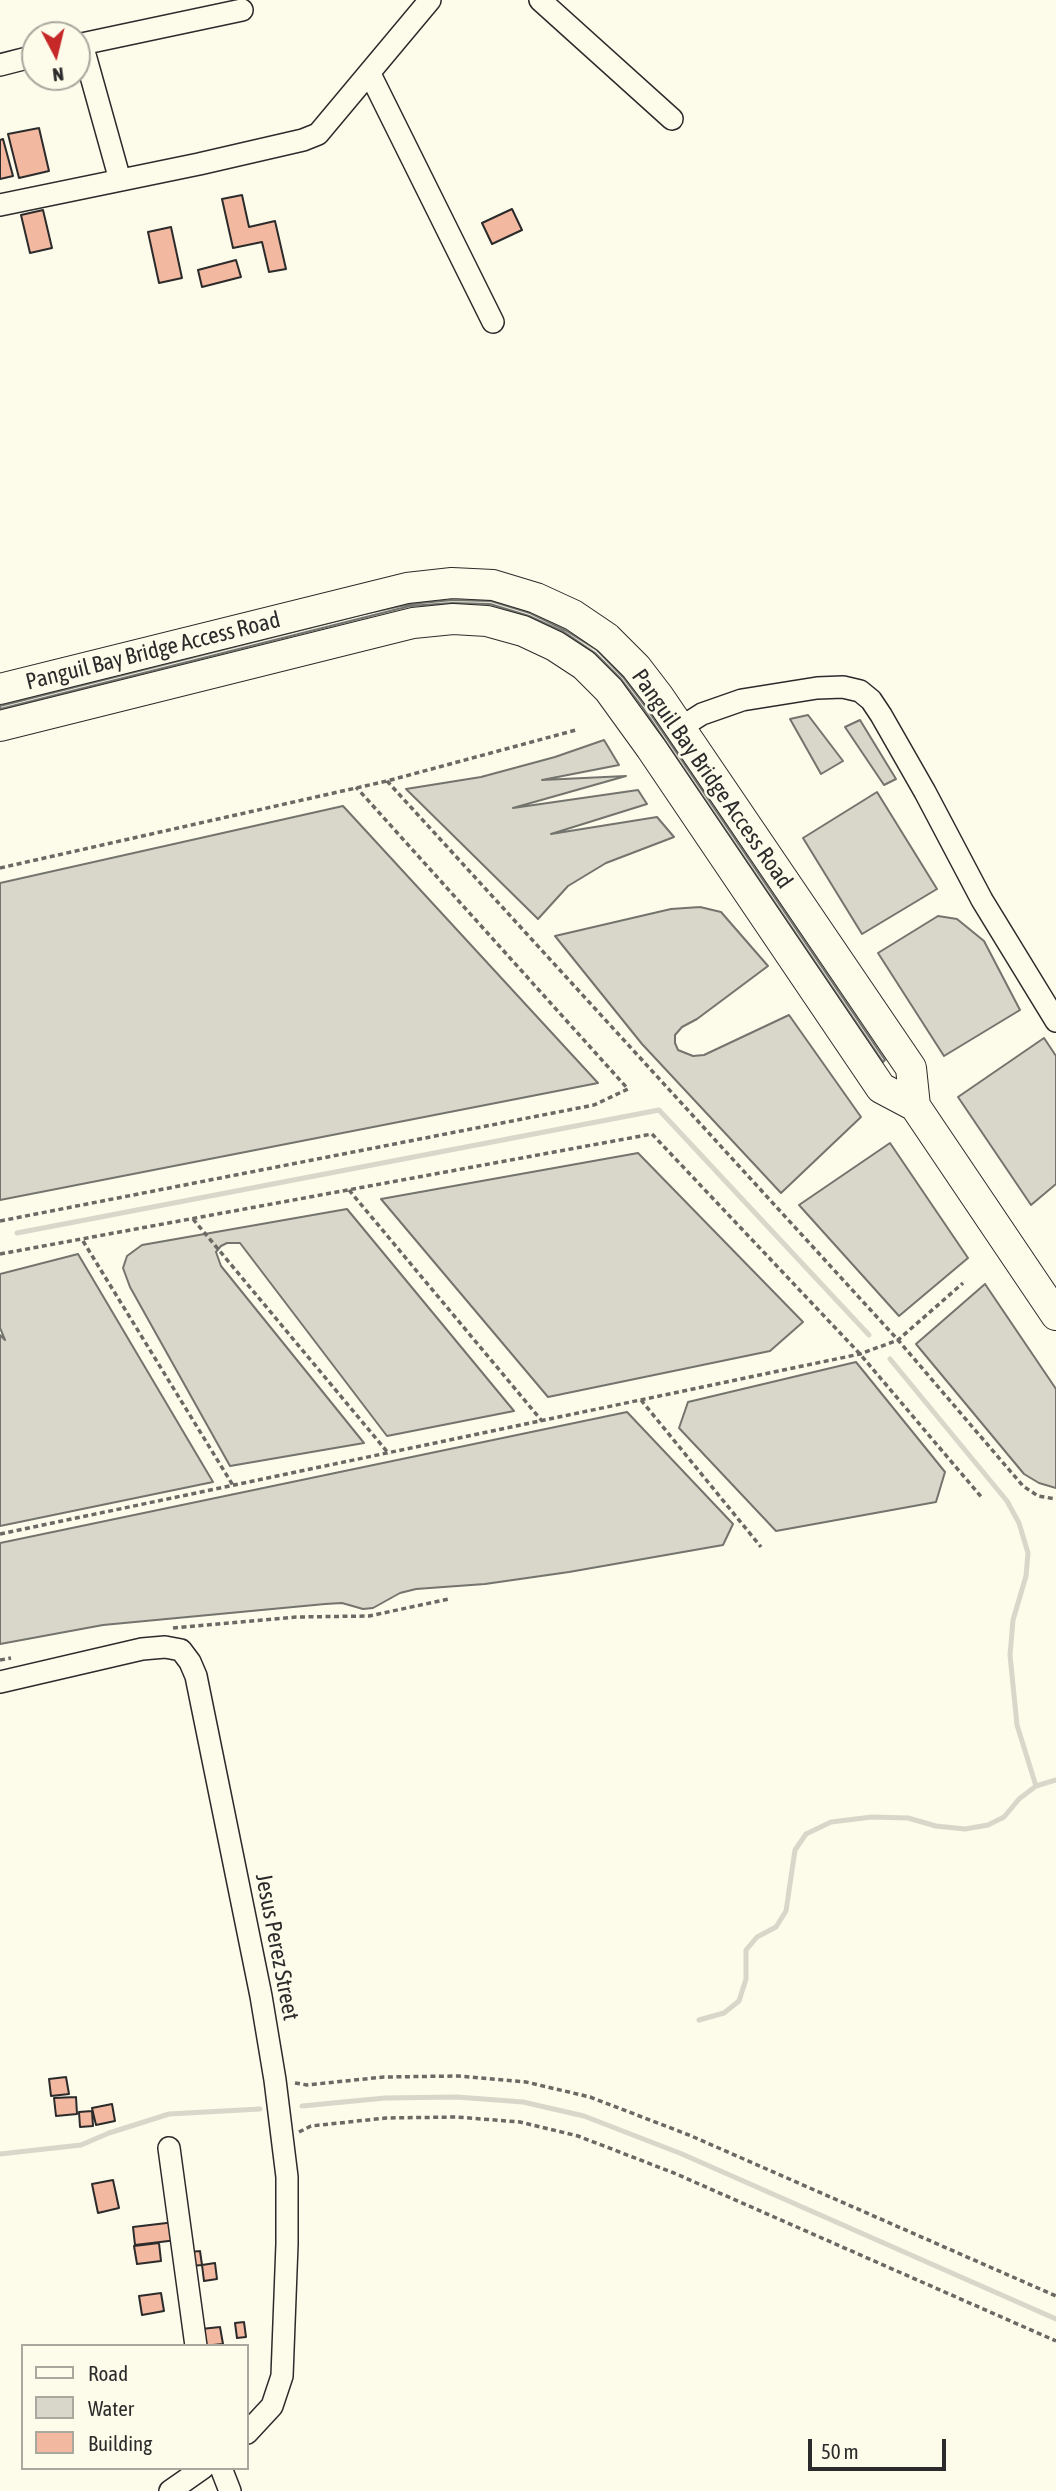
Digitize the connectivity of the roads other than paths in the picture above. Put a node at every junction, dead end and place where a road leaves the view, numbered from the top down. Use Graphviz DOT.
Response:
graph roads {
  1 [pos="430,0"];
  2 [pos="540,0"];
  3 [pos="242,10"];
  4 [pos="91,43"];
  5 [pos="21,60"];
  6 [pos="0,65"];
  7 [pos="370,74"];
  8 [pos="91,82"];
  9 [pos="672,119"];
  10 [pos="120,180"];
  11 [pos="0,205"];
  12 [pos="493,321"];
  13 [pos="0,689"];
  14 [pos="0,726"];
  15 [pos="680,728"];
  16 [pos="1056,1021"];
  17 [pos="915,1106"];
  18 [pos="1056,1315"];
  19 [pos="0,1682"];
  20 [pos="169,2148"];
  21 [pos="196,2344"];
  22 [pos="248,2432"];
  23 [pos="200,2470"];
  24 [pos="222,2470"];
  25 [pos="170,2491"];
  26 [pos="230,2491"];
  1 -- 7 [label="street"];
  2 -- 9 [label="street"];
  3 -- 4 [label="street"];
  5 -- 6 [label="street"];
  7 -- 10 [label="street"];
  7 -- 12 [label="street"];
  8 -- 10 [label="street"];
  10 -- 11 [label="street"];
  13 -- 15 [label="highway, Panguil Bay Bridge Access Road"];
  14 -- 17 [label="highway, Panguil Bay Bridge Access Road"];
  15 -- 16 [label="street"];
  15 -- 17 [label="highway, Panguil Bay Bridge Access Road"];
  17 -- 18 [label="highway, Panguil Bay Bridge Access Road"];
  19 -- 22 [label="street, Jesus Perez Street"];
  20 -- 21 [label="street"];
  23 -- 25 [label="street"];
  24 -- 26 [label="street"];
}
